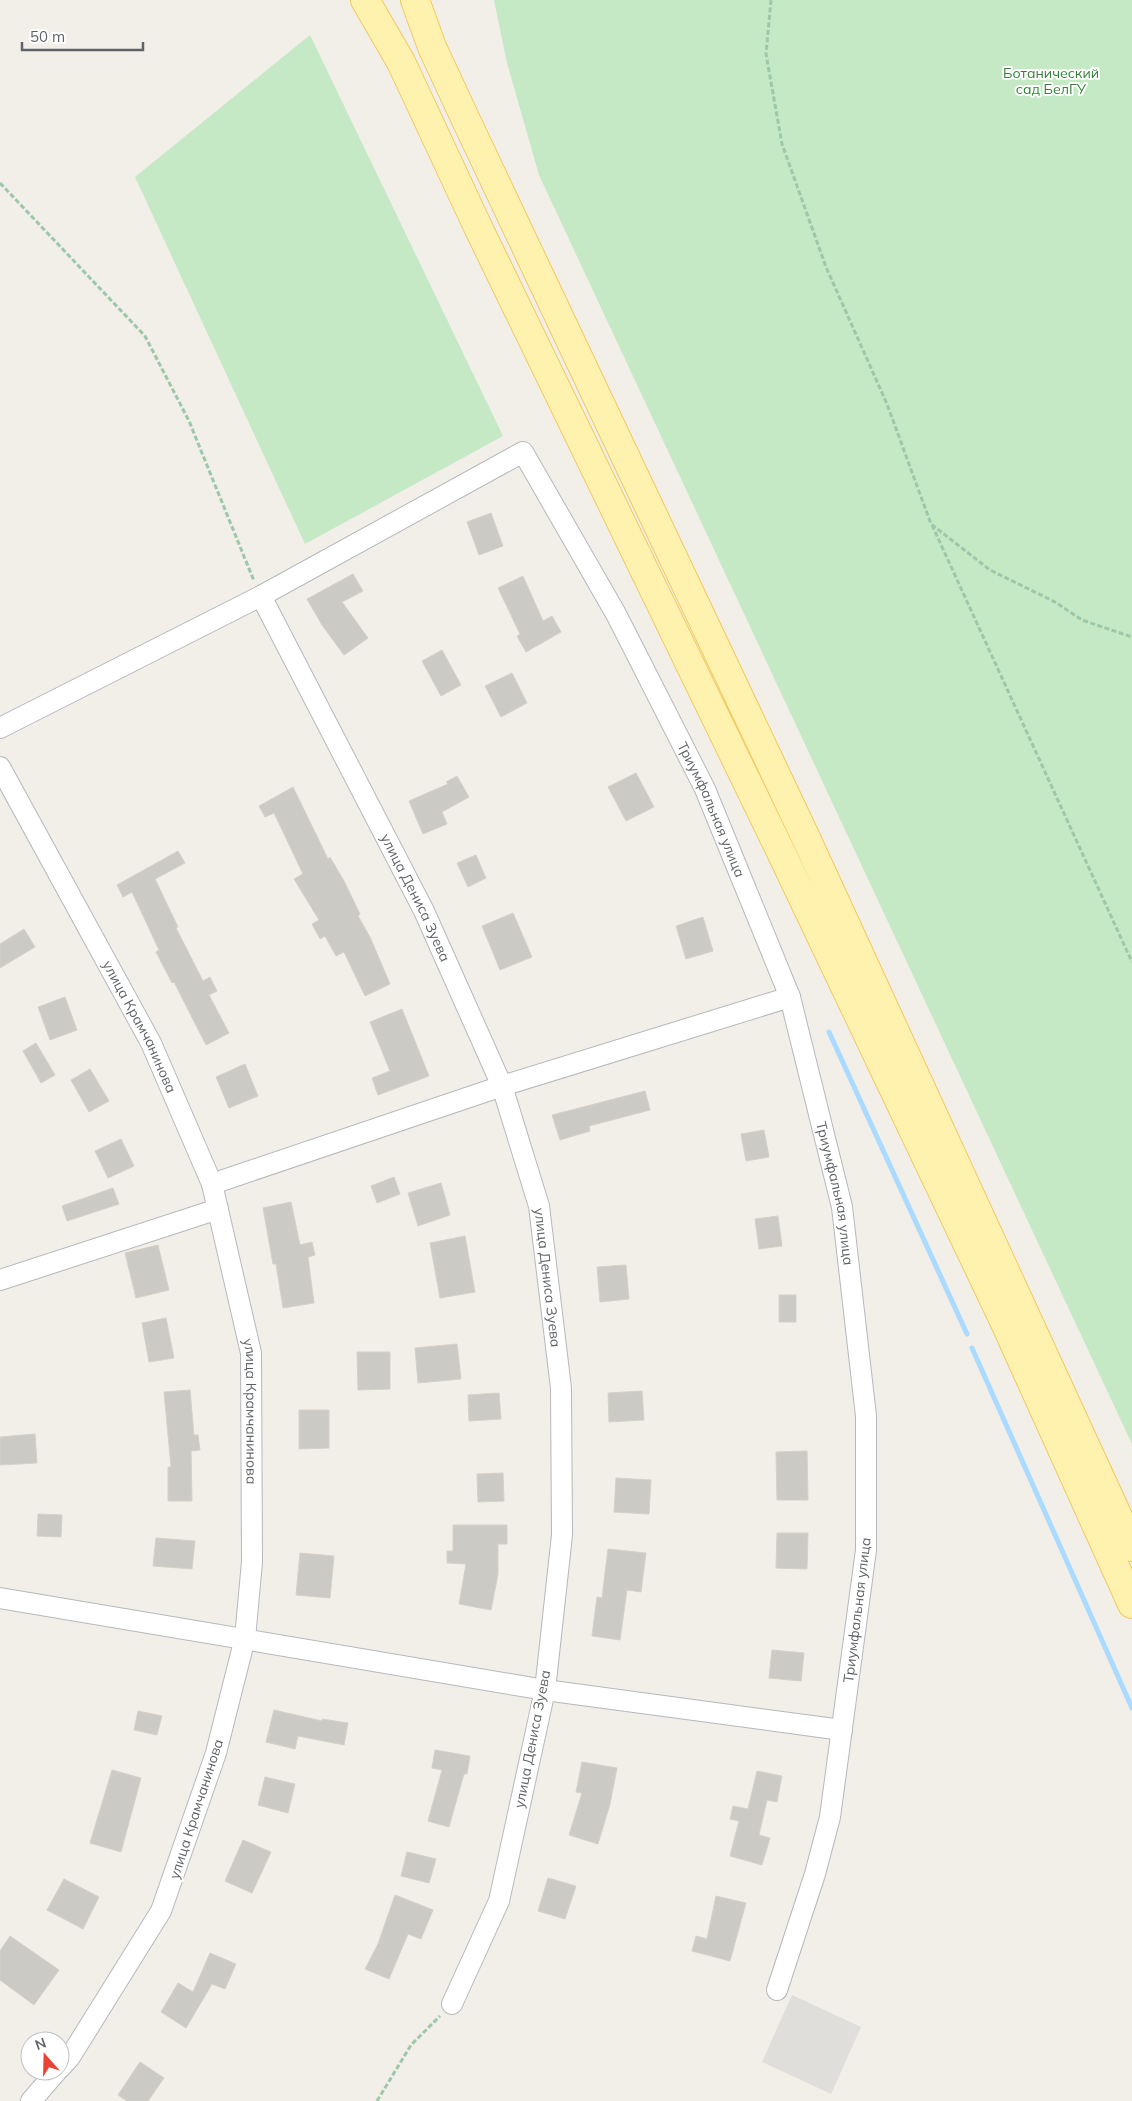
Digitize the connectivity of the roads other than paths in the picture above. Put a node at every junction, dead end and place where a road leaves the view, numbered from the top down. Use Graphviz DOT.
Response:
graph roads {
  1 [pos="365,0"];
  2 [pos="415,0"];
  3 [pos="260,596"];
  4 [pos="0,728"];
  5 [pos="0,767"];
  6 [pos="790,997"];
  7 [pos="502,1086"];
  8 [pos="212,1184"];
  9 [pos="218,1208"];
  10 [pos="0,1280"];
  11 [pos="1132,1547"];
  12 [pos="0,1598"];
  13 [pos="1132,1604"];
  14 [pos="245,1638"];
  15 [pos="544,1690"];
  16 [pos="842,1730"];
  17 [pos="777,1990"];
  18 [pos="452,2004"];
  19 [pos="70,2057"];
  20 [pos="48,2081"];
  21 [pos="30,2101"];
  1 -- 13 [label="main road"];
  2 -- 11 [label="main road"];
  3 -- 4 [label="street"];
  3 -- 6 [label="street, Триумфальная улица"];
  3 -- 7 [label="street, улица Дениса Зуева"];
  5 -- 8 [label="street, улица Крамчанинова"];
  6 -- 7 [label="street"];
  6 -- 16 [label="street, Триумфальная улица"];
  7 -- 8 [label="street"];
  7 -- 15 [label="street, улица Дениса Зуева"];
  8 -- 9 [label="street, улица Крамчанинова"];
  9 -- 10 [label="street"];
  9 -- 14 [label="street, улица Крамчанинова"];
  12 -- 14 [label="street"];
  14 -- 15 [label="street"];
  14 -- 19 [label="street, улица Крамчанинова"];
  15 -- 16 [label="street"];
  15 -- 18 [label="street, улица Дениса Зуева"];
  16 -- 17 [label="street, Триумфальная улица"];
  20 -- 21 [label="street"];
}
